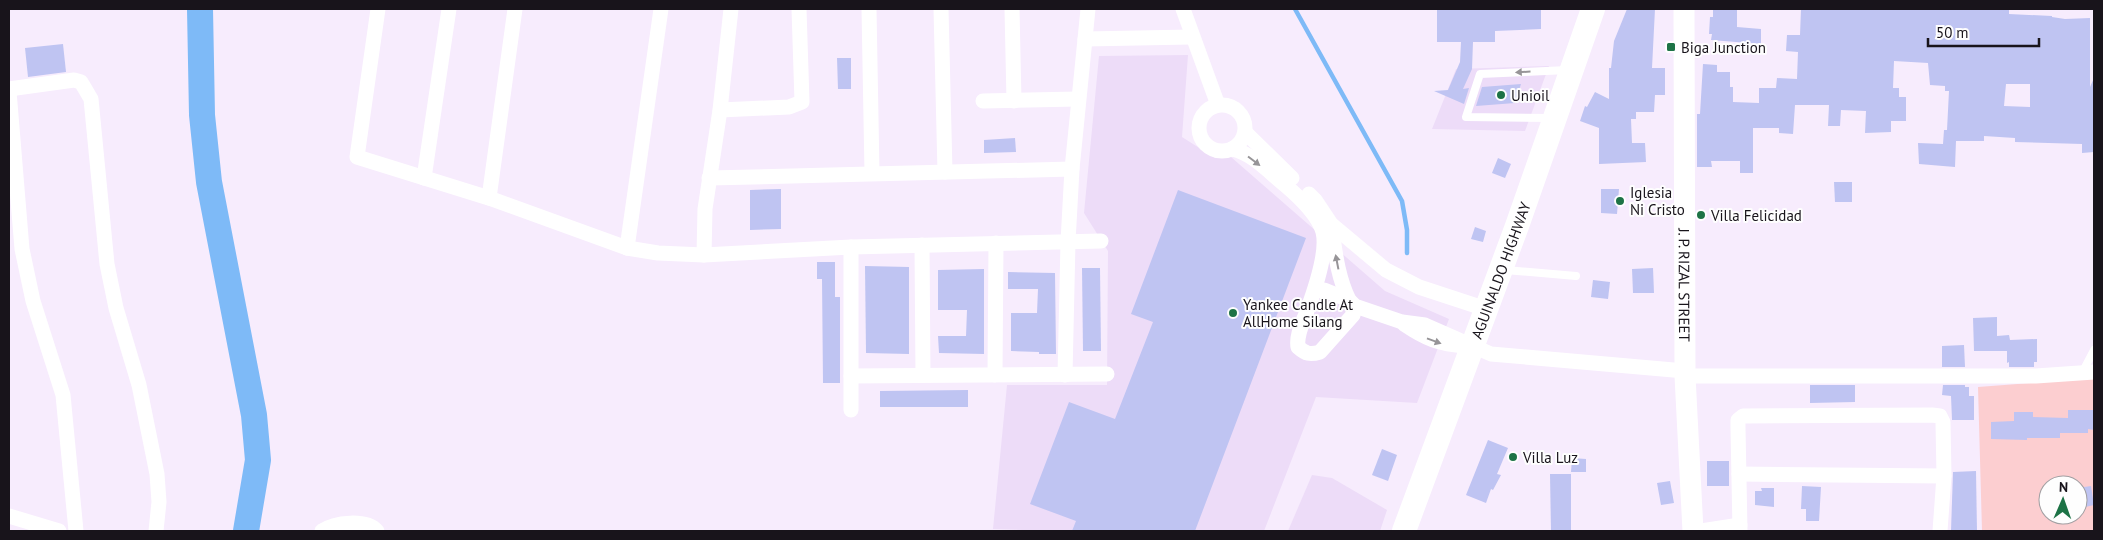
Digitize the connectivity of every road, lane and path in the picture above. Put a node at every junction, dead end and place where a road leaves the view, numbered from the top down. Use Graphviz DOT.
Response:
graph roads {
  1 [pos="378,9"];
  2 [pos="449,9"];
  3 [pos="515,9"];
  4 [pos="661,9"];
  5 [pos="731,9"];
  6 [pos="799,9"];
  7 [pos="869,9"];
  8 [pos="941,9"];
  9 [pos="1012,9"];
  10 [pos="1088,9"];
  11 [pos="1183,9"];
  12 [pos="1593,9"];
  13 [pos="1684,9"];
  14 [pos="1192,37"];
  15 [pos="1085,39"];
  16 [pos="1572,69"];
  17 [pos="9,90"];
  18 [pos="1078,99"];
  19 [pos="1014,101"];
  20 [pos="982,102"];
  21 [pos="1218,105"];
  22 [pos="720,110"];
  23 [pos="1555,118"];
  24 [pos="1245,132"];
  25 [pos="1232,149"];
  26 [pos="1072,169"];
  27 [pos="945,172"];
  28 [pos="872,173"];
  29 [pos="424,178"];
  30 [pos="709,178"];
  31 [pos="489,198"];
  32 [pos="1331,224"];
  33 [pos="1101,240"];
  34 [pos="1068,242"];
  35 [pos="996,244"];
  36 [pos="922,245"];
  37 [pos="851,247"];
  38 [pos="627,248"];
  39 [pos="704,255"];
  40 [pos="1501,269"];
  41 [pos="1576,276"];
  42 [pos="1315,291"];
  43 [pos="1352,303"];
  44 [pos="1486,309"];
  45 [pos="1472,346"];
  46 [pos="2094,350"];
  47 [pos="1685,373"];
  48 [pos="2088,373"];
  49 [pos="1107,374"];
  50 [pos="923,375"];
  51 [pos="995,375"];
  52 [pos="1065,375"];
  53 [pos="851,376"];
  54 [pos="851,410"];
  55 [pos="1739,474"];
  56 [pos="1944,476"];
  57 [pos="9,516"];
  58 [pos="1740,528"];
  59 [pos="59,531"];
  60 [pos="76,531"];
  61 [pos="156,531"];
  62 [pos="322,531"];
  63 [pos="378,531"];
  64 [pos="1404,531"];
  65 [pos="1693,531"];
  66 [pos="1701,531"];
  67 [pos="1940,531"];
  1 -- 29 [label="street"];
  2 -- 29 [label="street"];
  3 -- 31 [label="street"];
  4 -- 38 [label="street"];
  5 -- 22 [label="street"];
  6 -- 22 [label="street"];
  7 -- 28 [label="street"];
  8 -- 27 [label="street"];
  9 -- 19 [label="street"];
  10 -- 15 [label="street"];
  11 -- 14 [label="street"];
  12 -- 16 [label="main road, AGUINALDO HIGHWAY"];
  13 -- 47 [label="main road, J. P. RIZAL STREET"];
  14 -- 15 [label="street"];
  14 -- 21 [label="street"];
  15 -- 18 [label="street"];
  16 -- 23 [label="main road, AGUINALDO HIGHWAY"];
  16 -- 23 [label="lane, one-way"];
  17 -- 60 [label="street"];
  17 -- 61 [label="street"];
  18 -- 19 [label="street"];
  18 -- 26 [label="street"];
  19 -- 20 [label="street"];
  21 -- 24 [label="street"];
  21 -- 25 [label="street"];
  22 -- 30 [label="street"];
  23 -- 40 [label="main road, AGUINALDO HIGHWAY"];
  24 -- 25 [label="street"];
  24 -- 32 [label="street"];
  25 -- 42 [label="street, one-way"];
  26 -- 27 [label="street"];
  26 -- 34 [label="street"];
  27 -- 28 [label="street"];
  28 -- 30 [label="street"];
  29 -- 31 [label="street"];
  30 -- 39 [label="street"];
  31 -- 38 [label="street"];
  43 -- 32 [label="street, one-way"];
  32 -- 44 [label="street"];
  33 -- 34 [label="street"];
  34 -- 35 [label="street"];
  34 -- 52 [label="street"];
  35 -- 36 [label="street"];
  35 -- 51 [label="street"];
  36 -- 37 [label="street"];
  36 -- 50 [label="street"];
  37 -- 39 [label="street"];
  37 -- 53 [label="street"];
  38 -- 39 [label="street"];
  40 -- 41 [label="lane"];
  40 -- 44 [label="main road, AGUINALDO HIGHWAY"];
  42 -- 43 [label="street"];
  42 -- 43 [label="street"];
  43 -- 45 [label="street"];
  44 -- 45 [label="main road, AGUINALDO HIGHWAY"];
  45 -- 47 [label="street"];
  45 -- 64 [label="main road, AGUINALDO HIGHWAY"];
  46 -- 48 [label="lane"];
  47 -- 48 [label="street"];
  47 -- 65 [label="main road, J. P. RIZAL STREET"];
  49 -- 52 [label="street"];
  50 -- 51 [label="street"];
  50 -- 53 [label="street"];
  51 -- 52 [label="street"];
  53 -- 54 [label="street"];
  55 -- 56 [label="street"];
  55 -- 56 [label="street"];
  55 -- 58 [label="street"];
  56 -- 67 [label="street"];
  57 -- 59 [label="street"];
  58 -- 66 [label="street"];
  62 -- 63 [label="street"];
}
